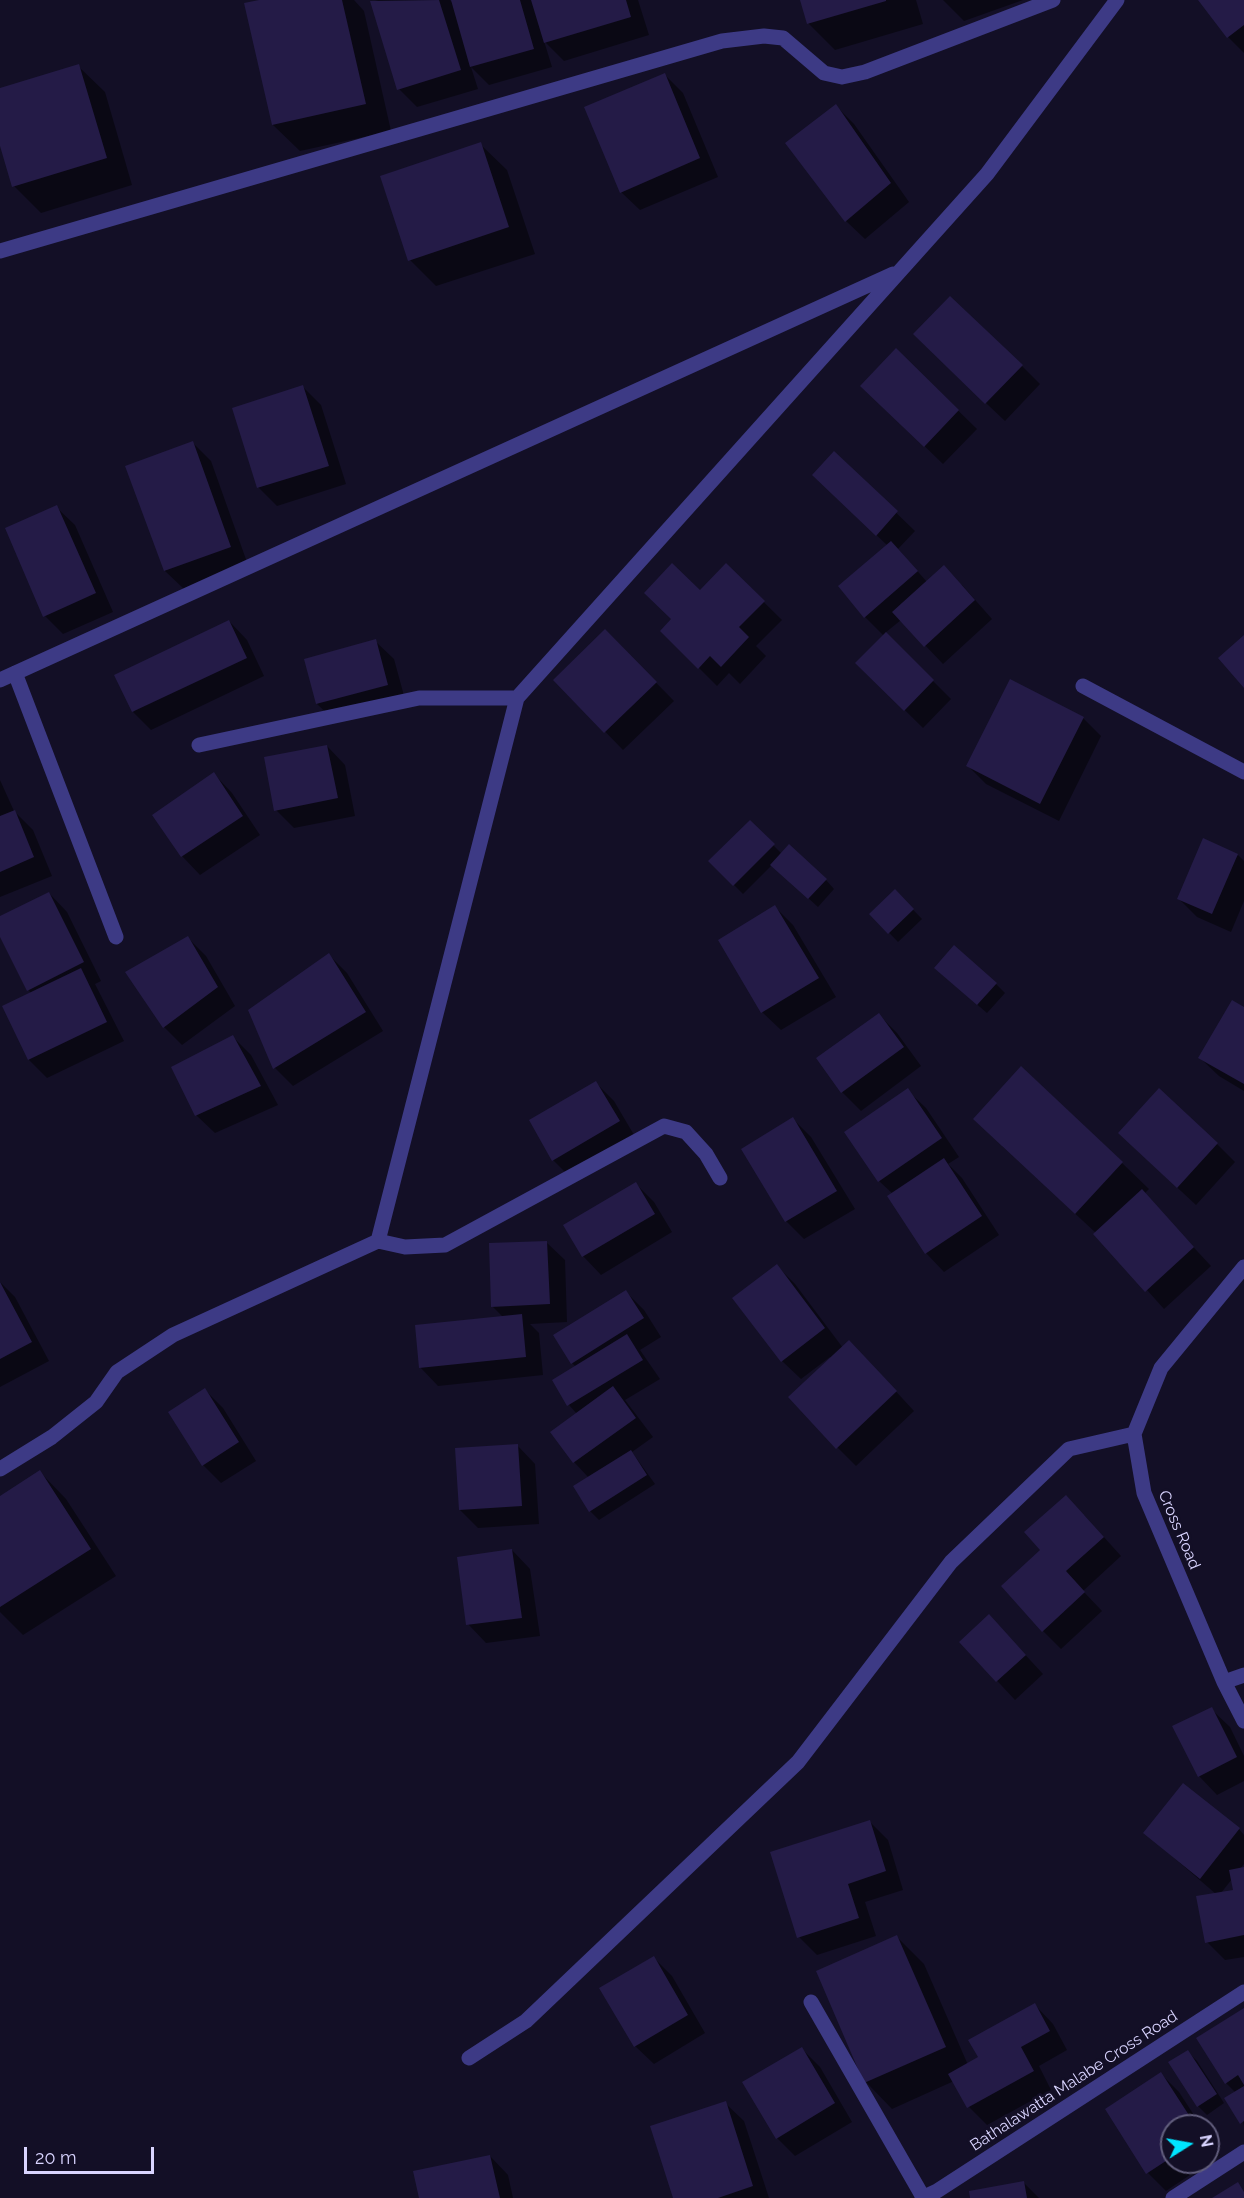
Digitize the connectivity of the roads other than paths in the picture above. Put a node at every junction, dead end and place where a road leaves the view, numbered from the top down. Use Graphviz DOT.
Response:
graph roads {
  1 [pos="1053,0"];
  2 [pos="1117,0"];
  3 [pos="0,251"];
  4 [pos="898,271"];
  5 [pos="15,673"];
  6 [pos="0,680"];
  7 [pos="1083,686"];
  8 [pos="517,698"];
  9 [pos="199,746"];
  10 [pos="1244,772"];
  11 [pos="116,937"];
  12 [pos="720,1178"];
  13 [pos="378,1240"];
  14 [pos="1244,1267"];
  15 [pos="1134,1434"];
  16 [pos="0,1469"];
  17 [pos="1244,1675"];
  18 [pos="1224,1682"];
  19 [pos="1244,1721"];
  20 [pos="1244,1992"];
  21 [pos="811,2002"];
  22 [pos="469,2058"];
  23 [pos="1244,2152"];
  24 [pos="922,2198"];
  25 [pos="1173,2198"];
  1 -- 3 [label="street"];
  2 -- 4 [label="street"];
  4 -- 5 [label="street"];
  4 -- 8 [label="street"];
  5 -- 6 [label="street"];
  5 -- 11 [label="street"];
  7 -- 10 [label="street"];
  8 -- 9 [label="street"];
  8 -- 13 [label="street"];
  12 -- 13 [label="street"];
  13 -- 16 [label="street"];
  14 -- 15 [label="street"];
  15 -- 18 [label="street, Cross Road"];
  15 -- 22 [label="street"];
  17 -- 18 [label="street"];
  18 -- 19 [label="street, Cross Road"];
  20 -- 24 [label="street, Bathalawatta Malabe Cross Road"];
  21 -- 24 [label="street"];
  23 -- 25 [label="street"];
}
